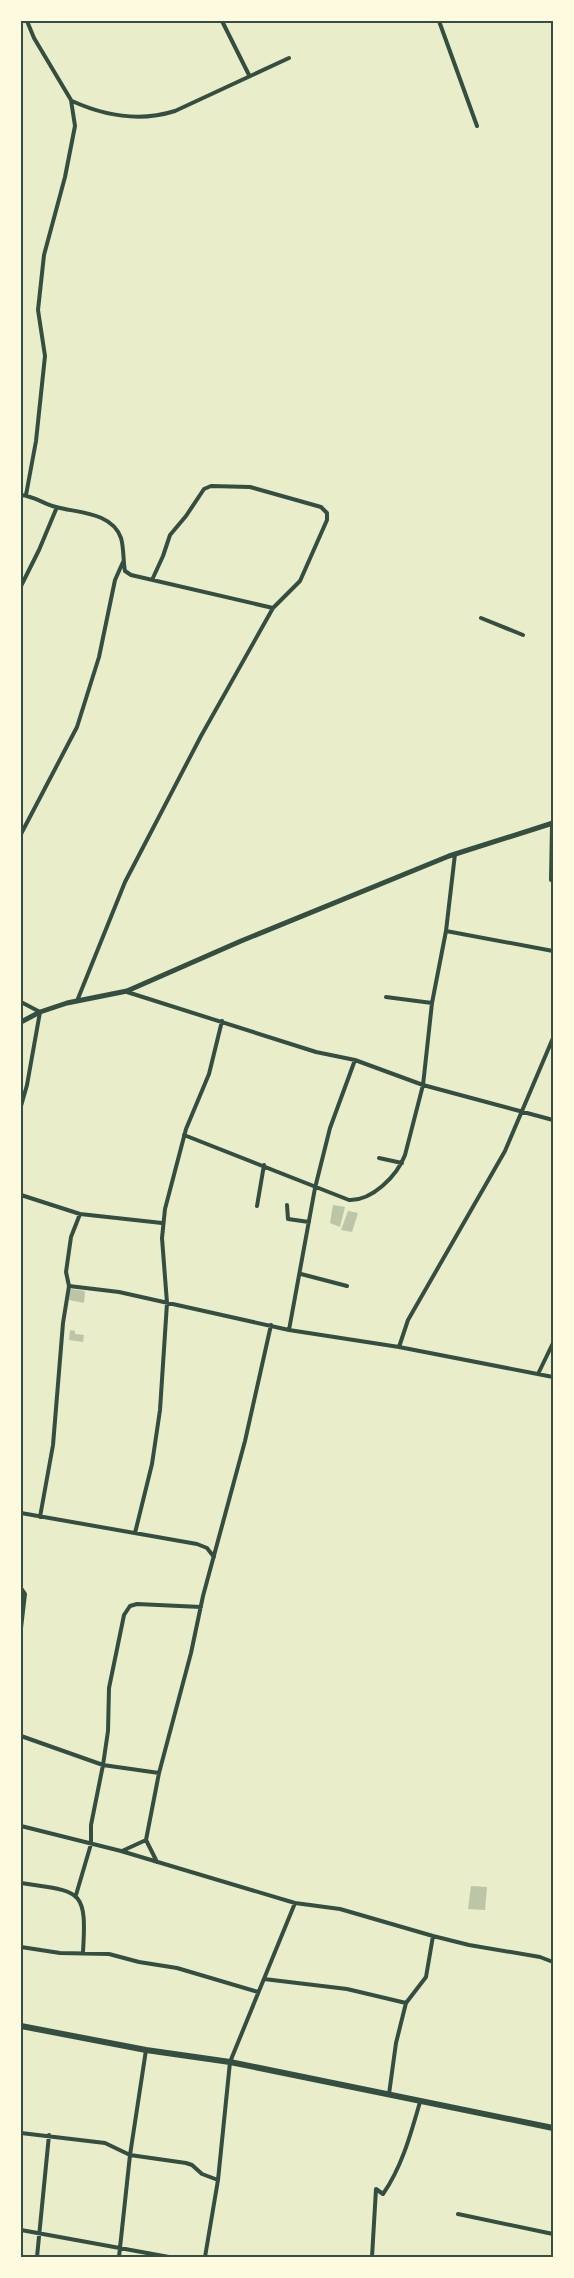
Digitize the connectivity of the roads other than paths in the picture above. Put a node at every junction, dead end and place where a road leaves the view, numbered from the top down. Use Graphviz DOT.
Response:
graph roads {
  1 [pos="27,21"];
  2 [pos="222,21"];
  3 [pos="439,21"];
  4 [pos="289,58"];
  5 [pos="249,75"];
  6 [pos="71,100"];
  7 [pos="477,126"];
  8 [pos="24,495"];
  9 [pos="57,507"];
  10 [pos="123,562"];
  11 [pos="152,580"];
  12 [pos="21,586"];
  13 [pos="273,608"];
  14 [pos="481,618"];
  15 [pos="523,634"];
  16 [pos="553,824"];
  17 [pos="21,834"];
  18 [pos="552,842"];
  19 [pos="455,854"];
  20 [pos="553,879"];
  21 [pos="446,931"];
  22 [pos="553,951"];
  23 [pos="127,991"];
  24 [pos="386,997"];
  25 [pos="77,1001"];
  26 [pos="21,1002"];
  27 [pos="432,1004"];
  28 [pos="40,1012"];
  29 [pos="222,1021"];
  30 [pos="21,1022"];
  31 [pos="553,1038"];
  32 [pos="355,1060"];
  33 [pos="423,1085"];
  34 [pos="21,1106"];
  35 [pos="523,1112"];
  36 [pos="553,1120"];
  37 [pos="184,1135"];
  38 [pos="379,1158"];
  39 [pos="402,1163"];
  40 [pos="264,1165"];
  41 [pos="315,1188"];
  42 [pos="21,1195"];
  43 [pos="287,1205"];
  44 [pos="257,1206"];
  45 [pos="80,1214"];
  46 [pos="309,1222"];
  47 [pos="162,1223"];
  48 [pos="301,1274"];
  49 [pos="69,1286"];
  50 [pos="347,1286"];
  51 [pos="167,1303"];
  52 [pos="271,1325"];
  53 [pos="289,1330"];
  54 [pos="553,1343"];
  55 [pos="399,1347"];
  56 [pos="538,1374"];
  57 [pos="553,1377"];
  58 [pos="21,1513"];
  59 [pos="40,1517"];
  60 [pos="135,1533"];
  61 [pos="214,1557"];
  62 [pos="21,1588"];
  63 [pos="201,1607"];
  64 [pos="21,1628"];
  65 [pos="21,1736"];
  66 [pos="103,1765"];
  67 [pos="159,1773"];
  68 [pos="21,1826"];
  69 [pos="146,1840"];
  70 [pos="91,1844"];
  71 [pos="121,1851"];
  72 [pos="157,1862"];
  73 [pos="21,1882"];
  74 [pos="76,1895"];
  75 [pos="295,1903"];
  76 [pos="433,1936"];
  77 [pos="21,1947"];
  78 [pos="83,1952"];
  79 [pos="553,1962"];
  80 [pos="264,1979"];
  81 [pos="258,1992"];
  82 [pos="406,2003"];
  83 [pos="21,2026"];
  84 [pos="146,2050"];
  85 [pos="230,2062"];
  86 [pos="389,2094"];
  87 [pos="420,2102"];
  88 [pos="553,2128"];
  89 [pos="21,2133"];
  90 [pos="49,2135"];
  91 [pos="130,2154"];
  92 [pos="218,2180"];
  93 [pos="458,2214"];
  94 [pos="21,2230"];
  95 [pos="38,2234"];
  96 [pos="553,2234"];
  97 [pos="119,2248"];
  98 [pos="37,2257"];
  99 [pos="118,2257"];
  100 [pos="169,2257"];
  101 [pos="205,2257"];
  102 [pos="372,2257"];
  1 -- 6 [label="street"];
  2 -- 5 [label="street"];
  3 -- 7 [label="street"];
  4 -- 5 [label="street"];
  5 -- 6 [label="street"];
  6 -- 8 [label="street"];
  8 -- 9 [label="street"];
  9 -- 10 [label="street"];
  9 -- 12 [label="street"];
  10 -- 11 [label="street"];
  10 -- 17 [label="street"];
  11 -- 13 [label="street"];
  11 -- 13 [label="street"];
  13 -- 25 [label="street"];
  14 -- 15 [label="street"];
  16 -- 18 [label="street"];
  16 -- 19 [label="street"];
  18 -- 20 [label="street"];
  19 -- 21 [label="street"];
  19 -- 23 [label="street"];
  21 -- 22 [label="street"];
  21 -- 27 [label="street"];
  23 -- 25 [label="street"];
  23 -- 29 [label="street"];
  24 -- 27 [label="street"];
  25 -- 28 [label="street"];
  26 -- 28 [label="street"];
  27 -- 33 [label="street"];
  28 -- 30 [label="street"];
  28 -- 34 [label="street"];
  29 -- 32 [label="street"];
  29 -- 37 [label="street"];
  31 -- 35 [label="street"];
  32 -- 33 [label="street"];
  32 -- 41 [label="street"];
  33 -- 35 [label="street"];
  33 -- 39 [label="street"];
  35 -- 36 [label="street"];
  35 -- 55 [label="street"];
  37 -- 40 [label="street"];
  37 -- 47 [label="street"];
  38 -- 39 [label="street"];
  39 -- 41 [label="street"];
  40 -- 41 [label="street"];
  40 -- 44 [label="street"];
  41 -- 46 [label="street"];
  42 -- 45 [label="street"];
  43 -- 46 [label="street"];
  45 -- 47 [label="street"];
  45 -- 49 [label="street"];
  46 -- 48 [label="street"];
  47 -- 51 [label="street"];
  48 -- 50 [label="street"];
  48 -- 53 [label="street"];
  49 -- 51 [label="street"];
  49 -- 59 [label="street"];
  51 -- 52 [label="street"];
  51 -- 60 [label="street"];
  52 -- 53 [label="street"];
  52 -- 61 [label="street"];
  53 -- 55 [label="street"];
  54 -- 56 [label="street"];
  55 -- 56 [label="street"];
  56 -- 57 [label="street"];
  58 -- 59 [label="street"];
  59 -- 60 [label="street"];
  60 -- 61 [label="street"];
  61 -- 63 [label="street"];
  62 -- 64 [label="street"];
  63 -- 66 [label="street"];
  63 -- 67 [label="street"];
  65 -- 66 [label="street"];
  66 -- 67 [label="street"];
  66 -- 70 [label="street"];
  67 -- 69 [label="street"];
  68 -- 70 [label="street"];
  69 -- 71 [label="street"];
  69 -- 72 [label="street"];
  70 -- 71 [label="street"];
  70 -- 74 [label="street"];
  71 -- 72 [label="street"];
  72 -- 75 [label="street"];
  73 -- 74 [label="street"];
  74 -- 78 [label="street"];
  75 -- 76 [label="street"];
  75 -- 80 [label="street"];
  76 -- 79 [label="street"];
  76 -- 82 [label="street"];
  77 -- 78 [label="street"];
  78 -- 81 [label="street"];
  80 -- 81 [label="street"];
  80 -- 82 [label="street"];
  81 -- 85 [label="street"];
  82 -- 86 [label="street"];
  83 -- 84 [label="main road"];
  84 -- 85 [label="main road"];
  84 -- 91 [label="street"];
  85 -- 86 [label="main road"];
  85 -- 92 [label="street"];
  86 -- 87 [label="main road"];
  87 -- 88 [label="main road"];
  87 -- 102 [label="street"];
  89 -- 90 [label="street"];
  90 -- 91 [label="street"];
  90 -- 95 [label="street"];
  91 -- 92 [label="street"];
  91 -- 97 [label="street"];
  92 -- 101 [label="street"];
  93 -- 96 [label="street"];
  94 -- 95 [label="street"];
  95 -- 97 [label="street"];
  95 -- 98 [label="street"];
  97 -- 99 [label="street"];
  97 -- 100 [label="street"];
}
